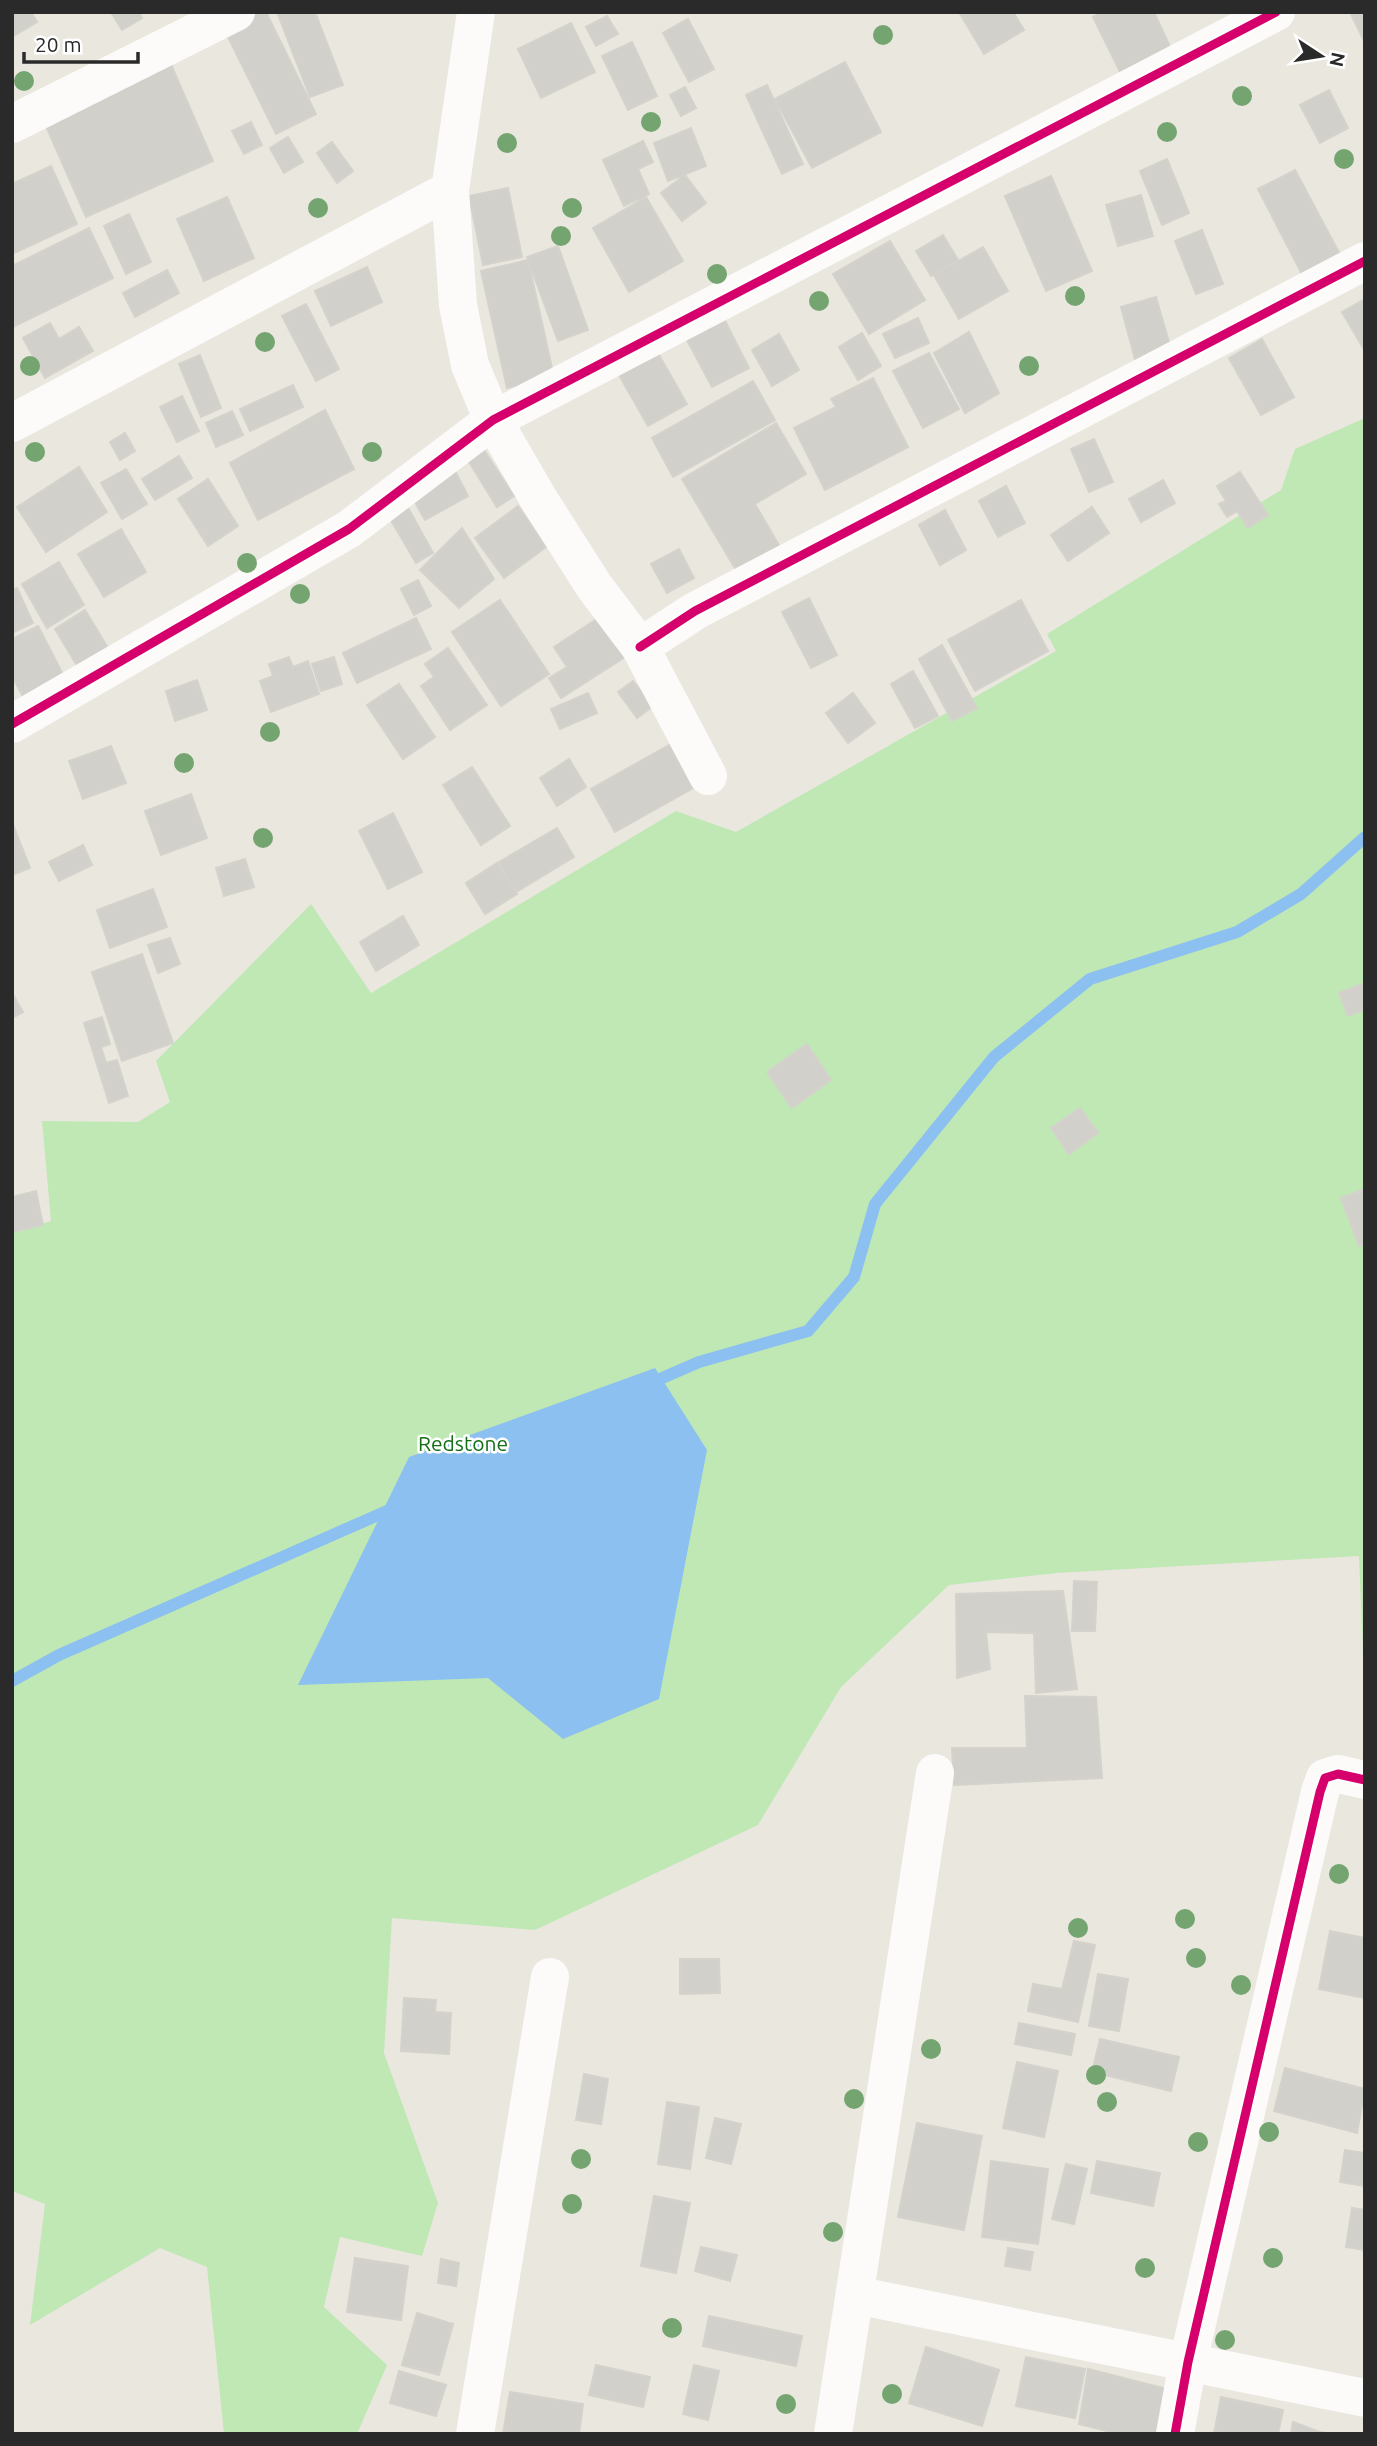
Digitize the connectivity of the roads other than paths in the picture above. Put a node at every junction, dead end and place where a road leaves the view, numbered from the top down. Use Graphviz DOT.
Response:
graph roads {
  1 [pos="236,12"];
  2 [pos="476,12"];
  3 [pos="1276,12"];
  4 [pos="12,124"];
  5 [pos="450,190"];
  6 [pos="1365,261"];
  7 [pos="493,420"];
  8 [pos="12,423"];
  9 [pos="640,647"];
  10 [pos="12,724"];
  11 [pos="708,776"];
  12 [pos="934,1773"];
  13 [pos="1365,1780"];
  14 [pos="550,1977"];
  15 [pos="855,2295"];
  16 [pos="1188,2362"];
  17 [pos="1365,2398"];
  18 [pos="475,2434"];
  19 [pos="833,2434"];
  20 [pos="1175,2434"];
  1 -- 4 [label="street"];
  2 -- 5 [label="street"];
  3 -- 7 [label="street"];
  5 -- 7 [label="street"];
  5 -- 8 [label="street"];
  6 -- 9 [label="street"];
  7 -- 9 [label="street"];
  7 -- 10 [label="street"];
  9 -- 11 [label="street"];
  12 -- 15 [label="street"];
  13 -- 16 [label="street"];
  14 -- 18 [label="street"];
  15 -- 16 [label="street"];
  15 -- 19 [label="street"];
  16 -- 17 [label="street"];
  16 -- 20 [label="street"];
}
